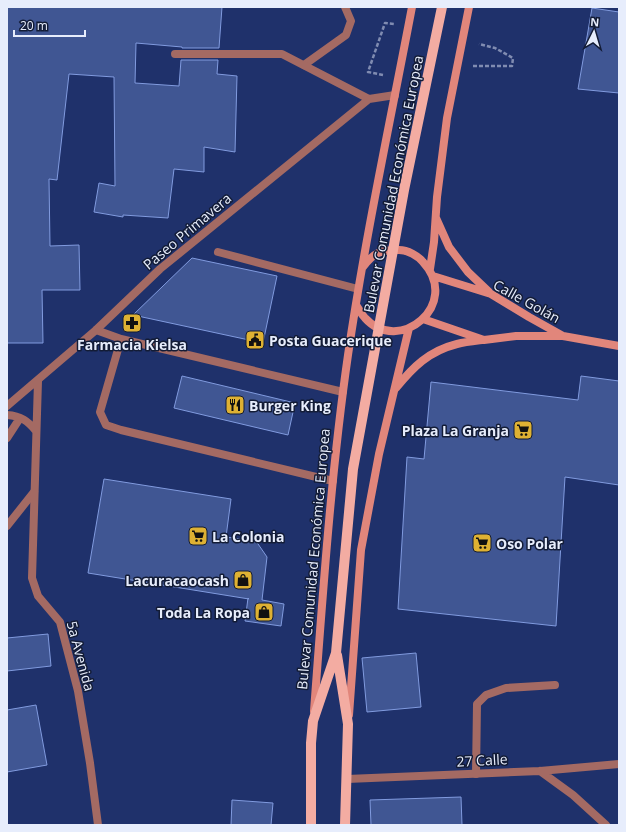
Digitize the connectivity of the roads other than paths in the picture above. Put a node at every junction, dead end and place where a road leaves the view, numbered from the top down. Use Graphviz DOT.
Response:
graph roads {
  1 [pos="345,7"];
  2 [pos="412,7"];
  3 [pos="442,7"];
  4 [pos="469,7"];
  5 [pos="175,54"];
  6 [pos="304,65"];
  7 [pos="395,96"];
  8 [pos="369,99"];
  9 [pos="436,218"];
  10 [pos="218,252"];
  11 [pos="361,270"];
  12 [pos="431,273"];
  13 [pos="358,290"];
  14 [pos="491,294"];
  15 [pos="356,305"];
  16 [pos="423,319"];
  17 [pos="409,328"];
  18 [pos="96,330"];
  19 [pos="563,336"];
  20 [pos="121,339"];
  21 [pos="484,340"];
  22 [pos="619,346"];
  23 [pos="38,381"];
  24 [pos="394,391"];
  25 [pos="343,392"];
  26 [pos="7,406"];
  27 [pos="7,416"];
  28 [pos="20,418"];
  29 [pos="36,431"];
  30 [pos="7,438"];
  31 [pos="333,481"];
  32 [pos="34,492"];
  33 [pos="7,526"];
  34 [pos="336,653"];
  35 [pos="555,685"];
  36 [pos="313,721"];
  37 [pos="348,724"];
  38 [pos="619,764"];
  39 [pos="540,771"];
  40 [pos="476,774"];
  41 [pos="347,779"];
  42 [pos="98,825"];
  43 [pos="311,825"];
  44 [pos="346,825"];
  45 [pos="606,825"];
  1 -- 6 [label="street"];
  2 -- 7 [label="main road, Bulevar Comunidad Económica Europea"];
  3 -- 34 [label="main road, Bulevar Comunidad Económica Europea"];
  4 -- 9 [label="main road"];
  5 -- 6 [label="street"];
  6 -- 8 [label="street"];
  7 -- 8 [label="street"];
  7 -- 11 [label="main road, Bulevar Comunidad Económica Europea"];
  8 -- 18 [label="street, Paseo Primavera"];
  9 -- 12 [label="main road"];
  9 -- 14 [label="main road"];
  10 -- 13 [label="street"];
  11 -- 12 [label="main road"];
  11 -- 13 [label="main road"];
  12 -- 14 [label="main road, Calle Golán"];
  12 -- 16 [label="main road"];
  13 -- 15 [label="main road"];
  14 -- 19 [label="main road, Calle Golán"];
  15 -- 17 [label="main road"];
  15 -- 25 [label="main road, Bulevar Comunidad Económica Europea"];
  16 -- 17 [label="main road"];
  16 -- 21 [label="main road, Calle Golán"];
  17 -- 24 [label="main road, Bulevar Comunidad Económica Europea"];
  18 -- 20 [label="street"];
  18 -- 23 [label="street, Paseo Primavera"];
  19 -- 21 [label="main road, Calle Golán"];
  19 -- 22 [label="main road, Calle Golán"];
  20 -- 25 [label="street"];
  20 -- 31 [label="street"];
  21 -- 24 [label="main road"];
  23 -- 26 [label="street, Paseo Primavera"];
  23 -- 29 [label="street, 5a Avenida"];
  24 -- 37 [label="main road, Bulevar Comunidad Económica Europea"];
  25 -- 31 [label="main road, Bulevar Comunidad Económica Europea"];
  27 -- 28 [label="street"];
  28 -- 29 [label="street"];
  28 -- 30 [label="street"];
  29 -- 32 [label="street, 5a Avenida"];
  31 -- 36 [label="main road, Bulevar Comunidad Económica Europea"];
  32 -- 33 [label="street"];
  32 -- 42 [label="street, 5a Avenida"];
  34 -- 36 [label="main road, Bulevar Comunidad Económica Europea"];
  34 -- 37 [label="main road, Bulevar Comunidad Económica Europea"];
  35 -- 40 [label="street"];
  36 -- 43 [label="main road, Bulevar Comunidad Económica Europea"];
  37 -- 41 [label="main road, Bulevar Comunidad Económica Europea"];
  38 -- 39 [label="street, 27 Calle"];
  39 -- 40 [label="street, 27 Calle"];
  39 -- 45 [label="street"];
  40 -- 41 [label="street, 27 Calle"];
  41 -- 44 [label="main road, Bulevar Comunidad Económica Europea"];
}
